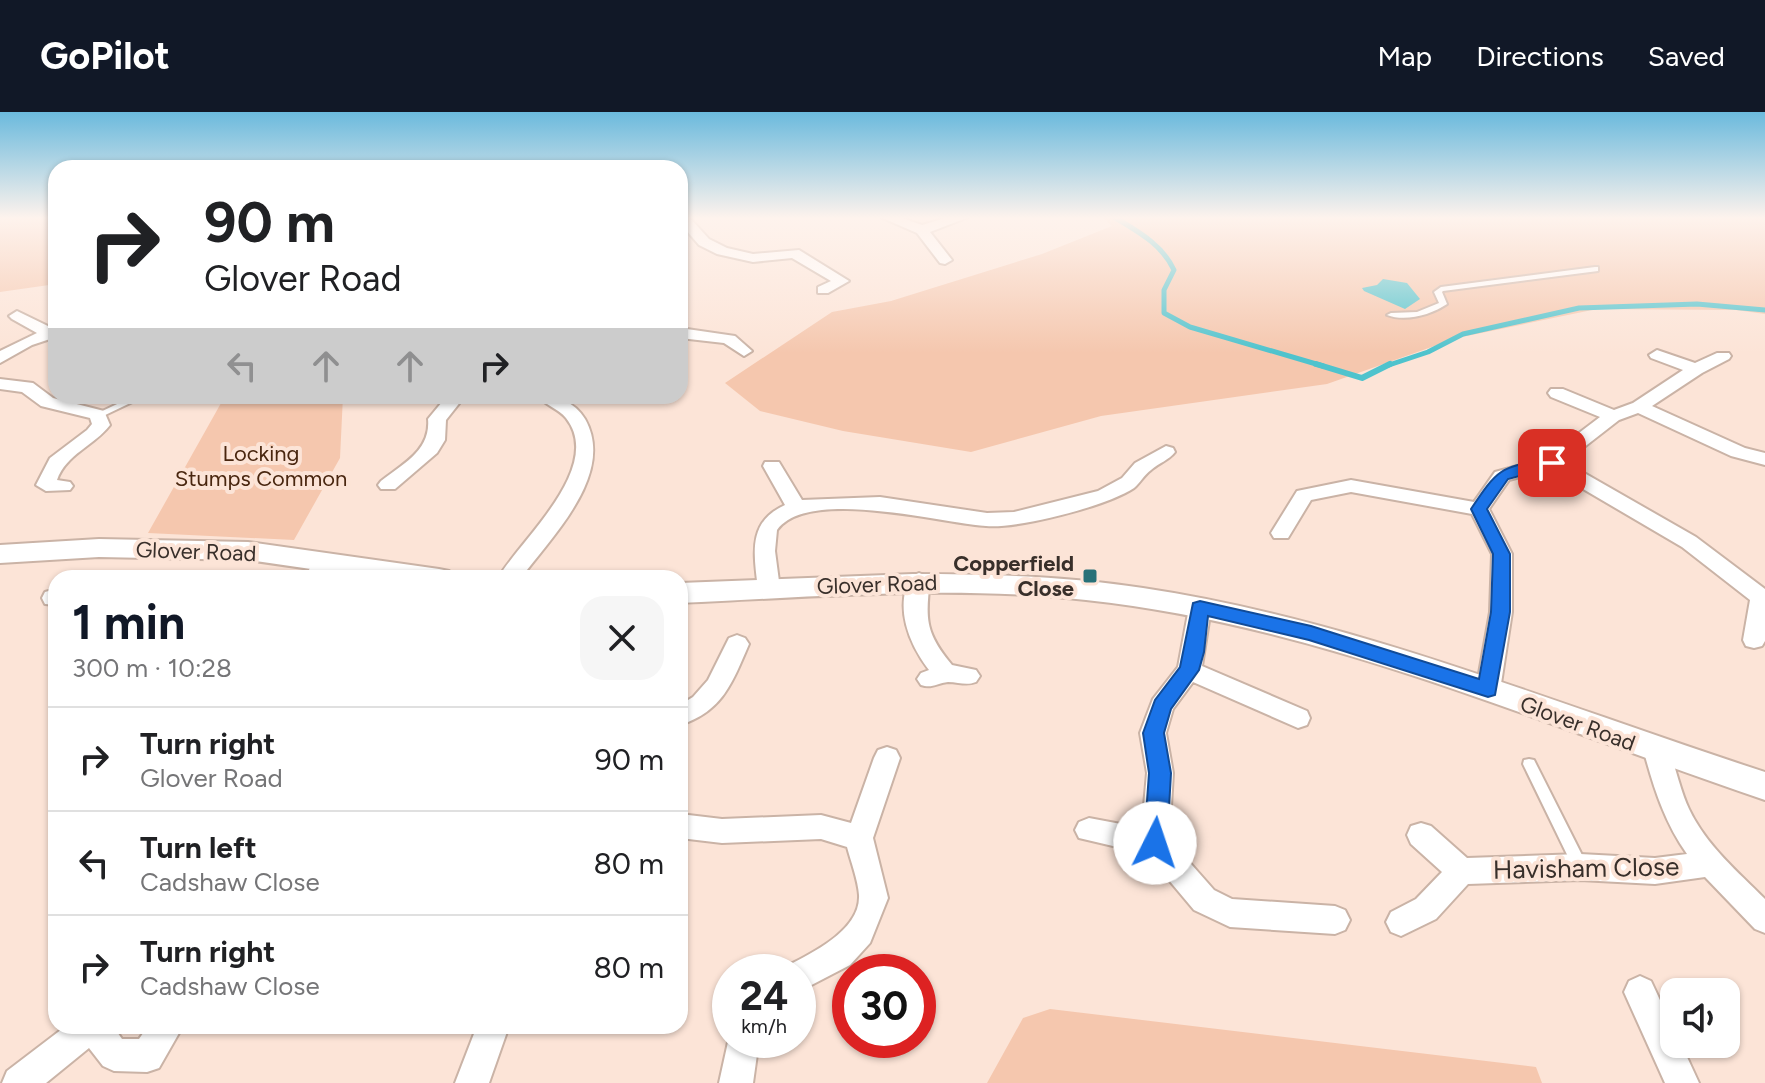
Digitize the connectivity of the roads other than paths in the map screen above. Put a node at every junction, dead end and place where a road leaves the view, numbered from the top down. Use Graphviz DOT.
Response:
graph roads {
  1 [pos="810,262"];
  2 [pos="1595,269"];
  3 [pos="823,290"];
  4 [pos="1391,315"];
  5 [pos="17,316"];
  6 [pos="48,330"];
  7 [pos="48,334"];
  8 [pos="688,334"];
  9 [pos="744,351"];
  10 [pos="1657,355"];
  11 [pos="1723,356"];
  12 [pos="0,358"];
  13 [pos="1696,369"];
  14 [pos="0,384"];
  15 [pos="1557,393"];
  16 [pos="48,402"];
  17 [pos="55,404"];
  18 [pos="123,404"];
  19 [pos="449,404"];
  20 [pos="562,404"];
  21 [pos="1639,407"];
  22 [pos="98,415"];
  23 [pos="1613,416"];
  24 [pos="1166,452"];
  25 [pos="1765,459"];
  26 [pos="1552,463"];
  27 [pos="772,466"];
  28 [pos="388,485"];
  29 [pos="63,486"];
  30 [pos="796,507"];
  31 [pos="1479,509"];
  32 [pos="1281,533"];
  33 [pos="0,554"];
  34 [pos="320,570"];
  35 [pos="515,570"];
  36 [pos="919,581"];
  37 [pos="769,589"];
  38 [pos="688,593"];
  39 [pos="1763,598"];
  40 [pos="1200,608"];
  41 [pos="1754,640"];
  42 [pos="737,644"];
  43 [pos="1189,670"];
  44 [pos="947,676"];
  45 [pos="1488,690"];
  46 [pos="688,713"];
  47 [pos="1298,718"];
  48 [pos="1657,752"];
  49 [pos="887,758"];
  50 [pos="1529,764"];
  51 [pos="1765,786"];
  52 [pos="688,827"];
  53 [pos="1089,830"];
  54 [pos="1421,835"];
  55 [pos="859,838"];
  56 [pos="1155,843"];
  57 [pos="1711,864"];
  58 [pos="1580,867"];
  59 [pos="1461,871"];
  60 [pos="1765,919"];
  61 [pos="1335,920"];
  62 [pos="1401,922"];
  63 [pos="816,967"];
  64 [pos="1640,992"];
  65 [pos="83,1034"];
  66 [pos="99,1034"];
  67 [pos="162,1034"];
  68 [pos="490,1034"];
  69 [pos="740,1058"];
  70 [pos="19,1083"];
  71 [pos="472,1083"];
  72 [pos="736,1083"];
  73 [pos="1682,1083"];
  1 -- 3 [label="street"];
  2 -- 4 [label="lane"];
  5 -- 6 [label="street"];
  7 -- 12 [label="street"];
  8 -- 9 [label="street"];
  10 -- 13 [label="street"];
  11 -- 13 [label="street"];
  13 -- 21 [label="street"];
  14 -- 16 [label="street"];
  15 -- 23 [label="street"];
  17 -- 22 [label="street"];
  18 -- 22 [label="lane"];
  19 -- 28 [label="street"];
  20 -- 35 [label="street"];
  21 -- 23 [label="street"];
  21 -- 25 [label="street"];
  22 -- 29 [label="street"];
  23 -- 26 [label="street"];
  24 -- 30 [label="street"];
  26 -- 31 [label="street"];
  26 -- 39 [label="street"];
  27 -- 30 [label="street"];
  30 -- 37 [label="street"];
  31 -- 32 [label="street"];
  31 -- 45 [label="street"];
  33 -- 34 [label="street, Glover Road"];
  36 -- 37 [label="street, Glover Road"];
  36 -- 40 [label="street, Glover Road"];
  36 -- 44 [label="street"];
  37 -- 38 [label="street, Glover Road"];
  39 -- 41 [label="street"];
  40 -- 43 [label="street"];
  40 -- 45 [label="street, Glover Road"];
  42 -- 46 [label="street"];
  43 -- 47 [label="street"];
  43 -- 56 [label="street"];
  45 -- 48 [label="street, Glover Road"];
  48 -- 51 [label="street, Glover Road"];
  48 -- 57 [label="street, Havisham Close"];
  49 -- 55 [label="street"];
  50 -- 58 [label="lane"];
  52 -- 55 [label="street"];
  53 -- 56 [label="street"];
  54 -- 59 [label="street, Havisham Close"];
  55 -- 63 [label="street"];
  56 -- 61 [label="street"];
  57 -- 58 [label="street, Havisham Close"];
  57 -- 60 [label="street, Havisham Close"];
  58 -- 59 [label="street, Havisham Close"];
  59 -- 62 [label="street, Havisham Close"];
  64 -- 73 [label="street"];
  65 -- 70 [label="street"];
  66 -- 67 [label="street"];
  68 -- 71 [label="street"];
  69 -- 72 [label="street"];
}
